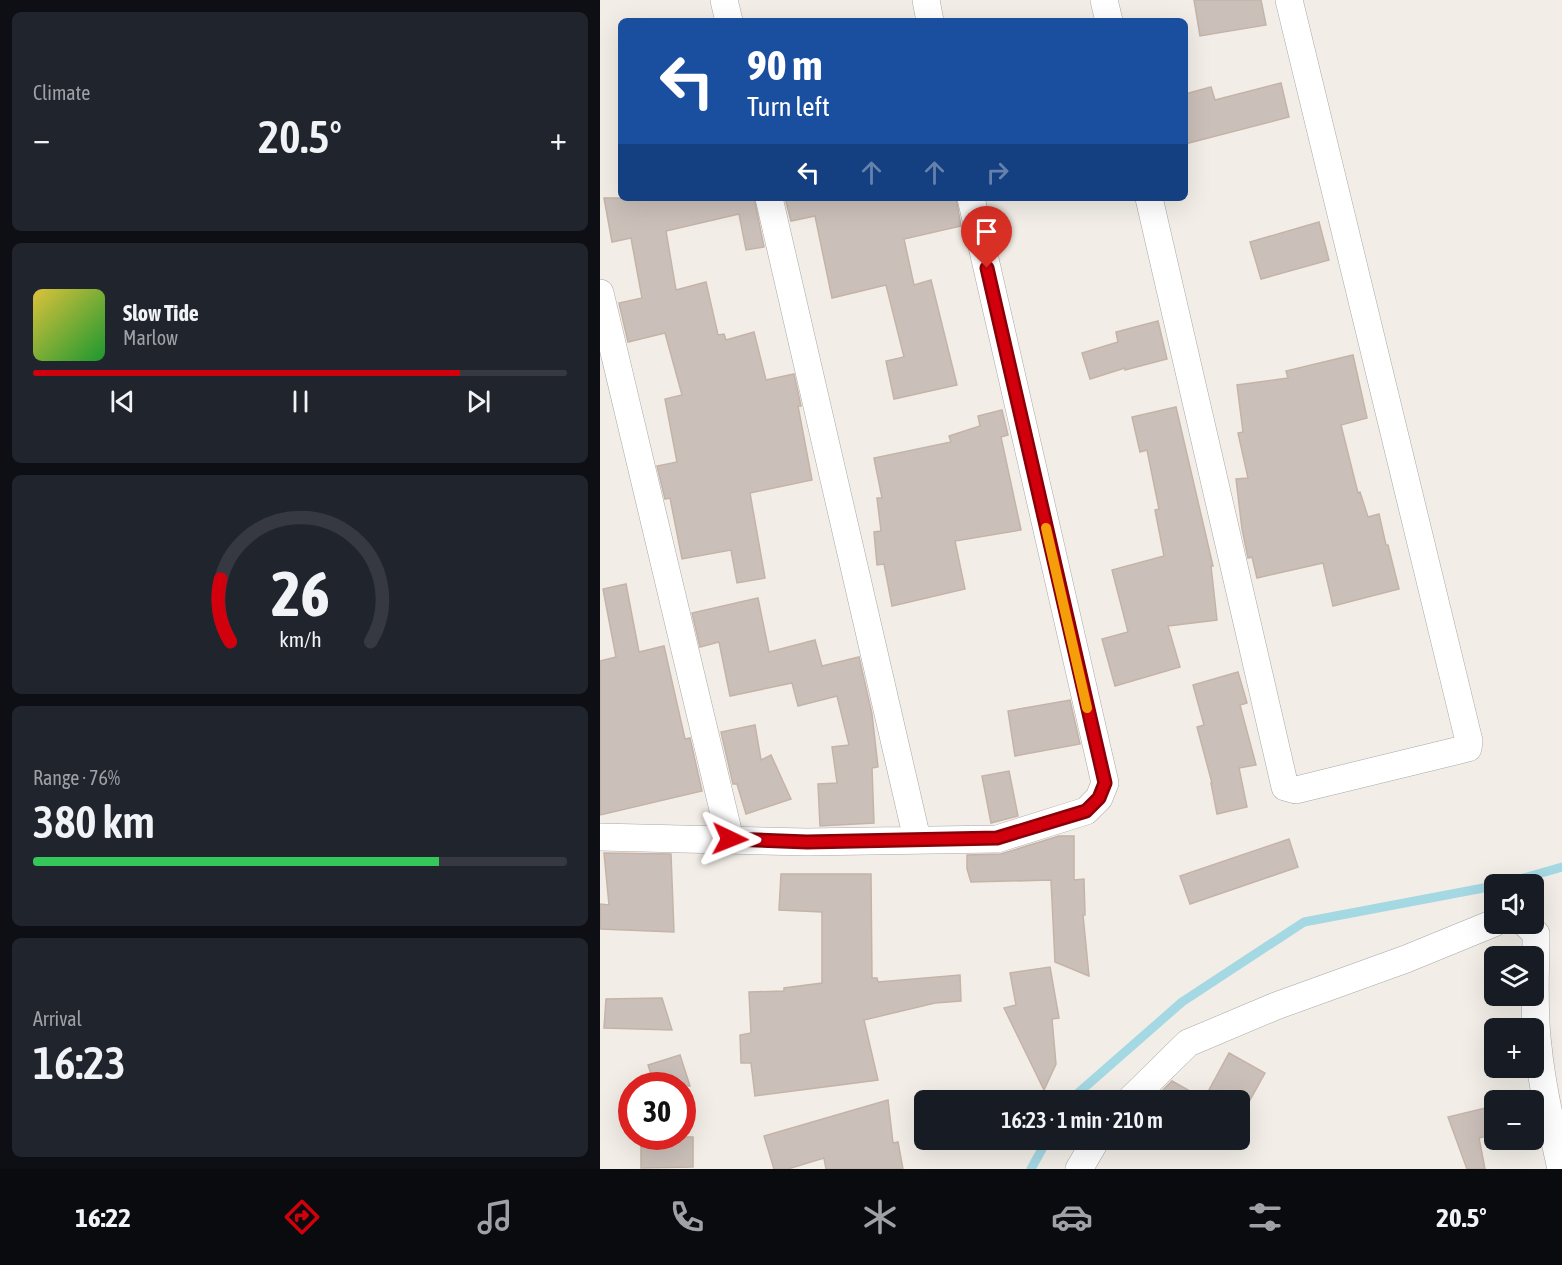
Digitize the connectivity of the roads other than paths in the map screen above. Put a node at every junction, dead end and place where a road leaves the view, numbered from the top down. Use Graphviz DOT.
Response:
graph roads {
  1 [pos="724,0"];
  2 [pos="926,0"];
  3 [pos="1104,0"];
  4 [pos="1288,0"];
  5 [pos="728,18"];
  6 [pos="929,18"];
  7 [pos="1108,18"];
  8 [pos="770,201"];
  9 [pos="972,201"];
  10 [pos="1150,201"];
  11 [pos="600,293"];
  12 [pos="600,837"];
  13 [pos="730,839"];
  14 [pos="916,839"];
  15 [pos="1484,927"];
  16 [pos="1536,934"];
  17 [pos="1140,1090"];
  18 [pos="1090,1150"];
  19 [pos="1079,1169"];
  20 [pos="1561,1169"];
  1 -- 5 [label="street"];
  2 -- 6 [label="street"];
  3 -- 7 [label="street"];
  4 -- 10 [label="street"];
  8 -- 14 [label="street"];
  9 -- 14 [label="street"];
  11 -- 13 [label="street"];
  12 -- 13 [label="street"];
  13 -- 14 [label="street"];
  15 -- 17 [label="street"];
  16 -- 20 [label="street"];
  18 -- 19 [label="street"];
}
